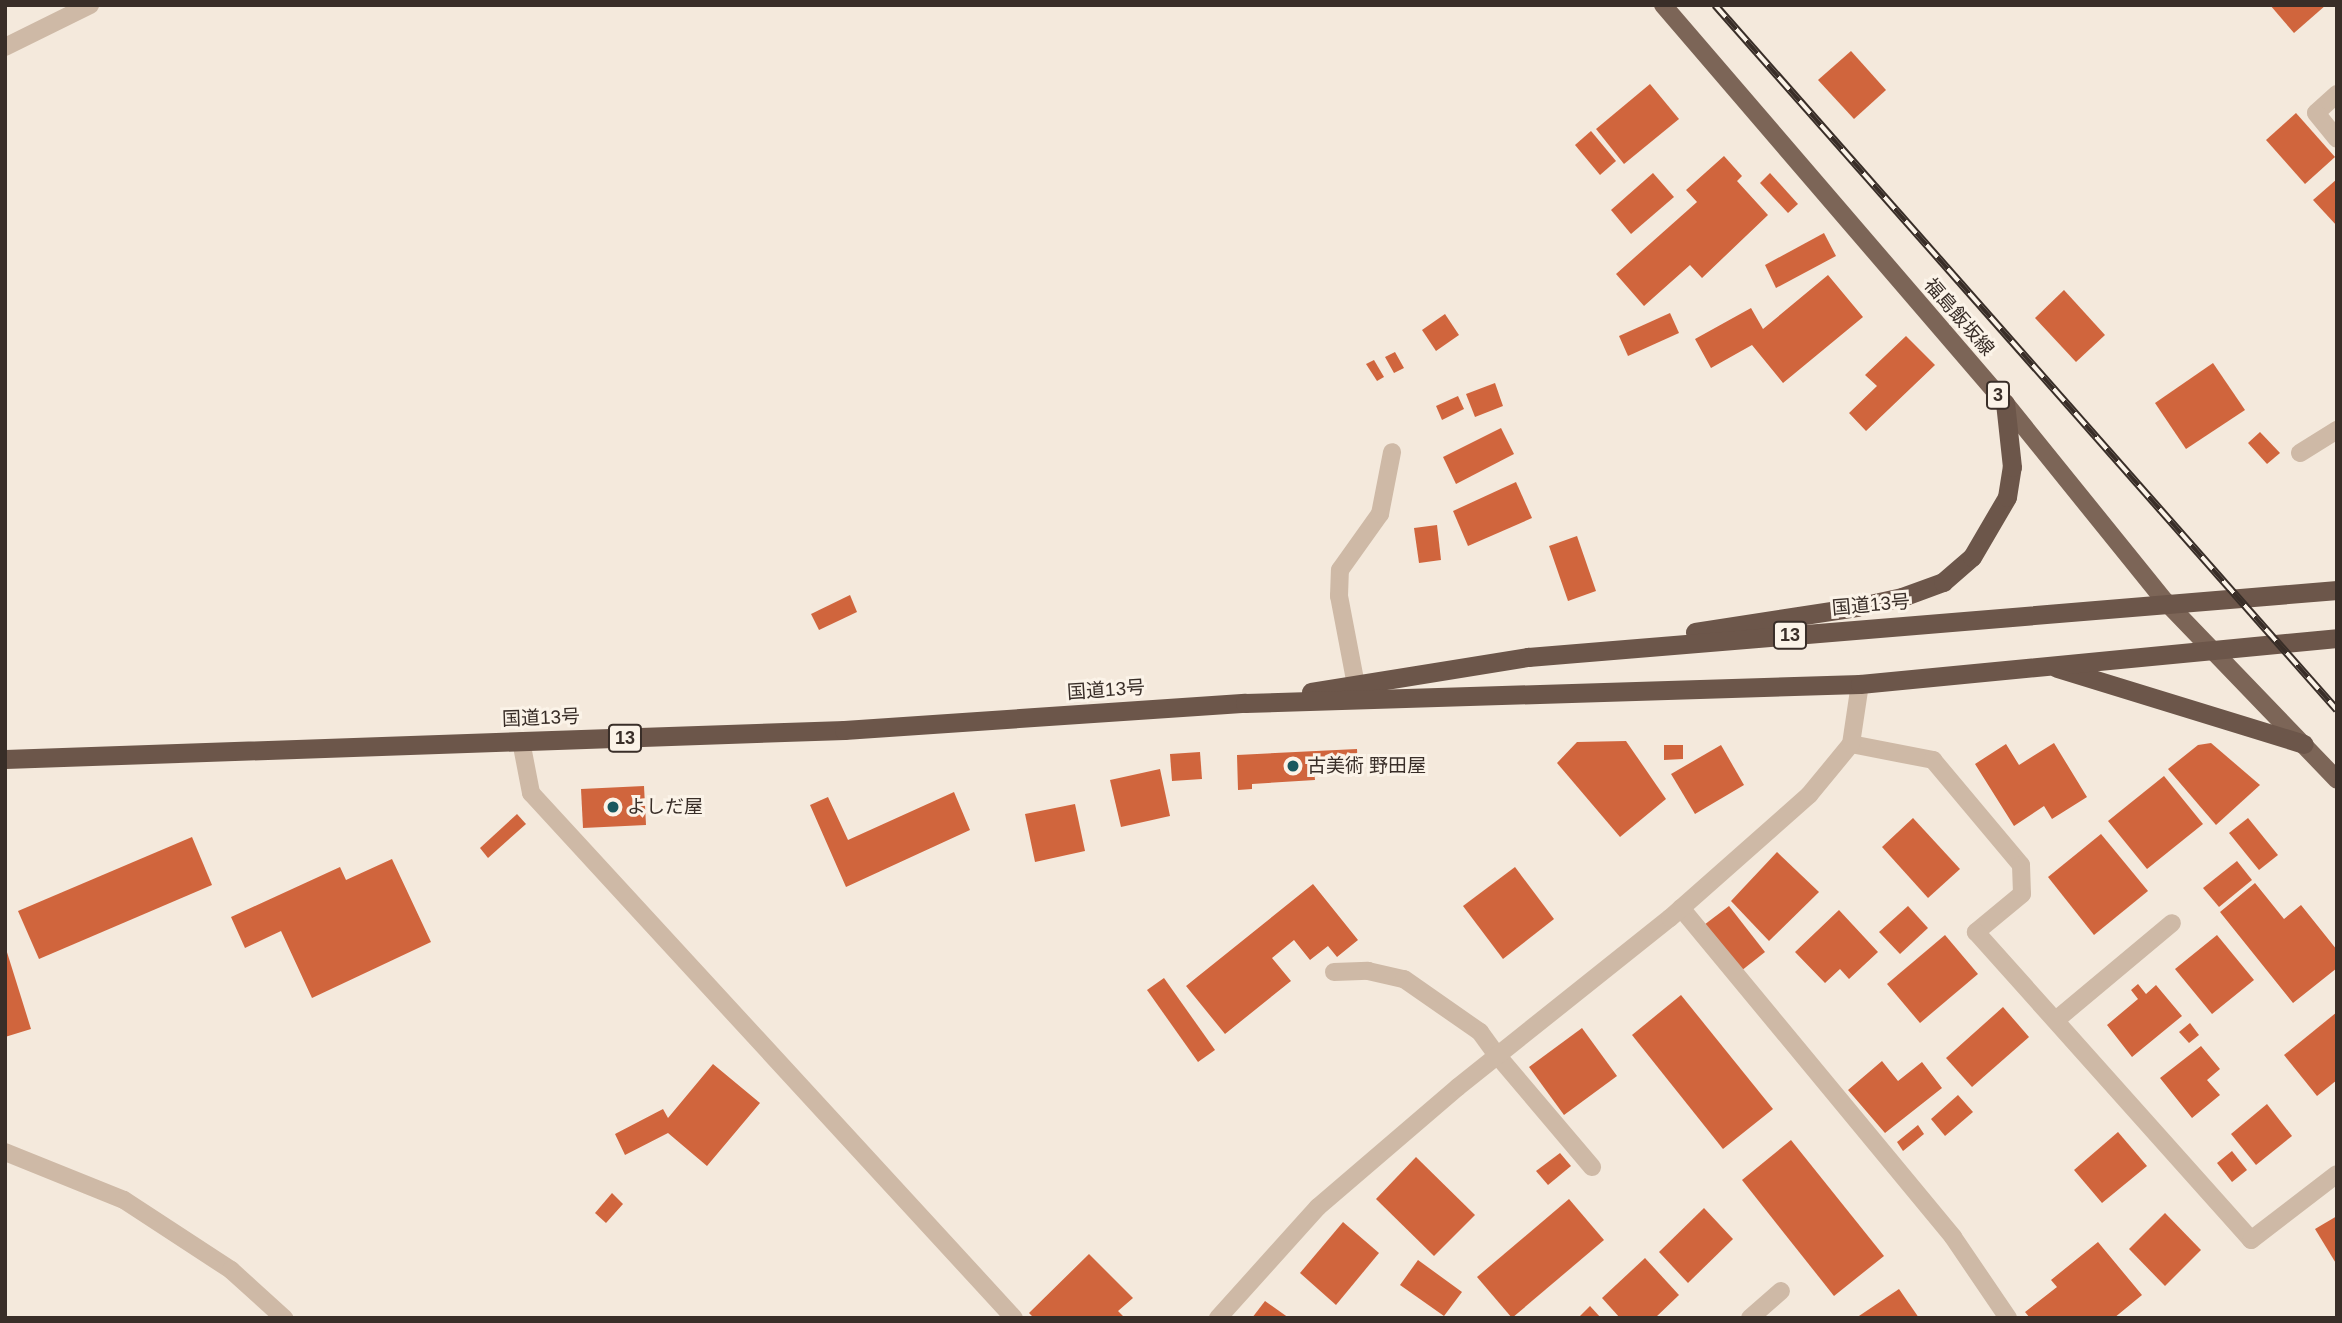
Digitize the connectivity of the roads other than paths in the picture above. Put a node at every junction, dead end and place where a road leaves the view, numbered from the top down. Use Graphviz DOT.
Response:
graph roads {
  1 [pos="90,5"];
  2 [pos="1663,5"];
  3 [pos="5,47"];
  4 [pos="2337,94"];
  5 [pos="2337,139"];
  6 [pos="2006,403"];
  7 [pos="2337,430"];
  8 [pos="1392,452"];
  9 [pos="2300,453"];
  10 [pos="2337,590"];
  11 [pos="2165,601"];
  12 [pos="2337,638"];
  13 [pos="2208,649"];
  14 [pos="1528,657"];
  15 [pos="2042,664"];
  16 [pos="1860,684"];
  17 [pos="1356,685"];
  18 [pos="1245,703"];
  19 [pos="521,741"];
  20 [pos="1851,744"];
  21 [pos="2304,744"];
  22 [pos="5,759"];
  23 [pos="2337,780"];
  24 [pos="1681,908"];
  25 [pos="2172,923"];
  26 [pos="1334,972"];
  27 [pos="2056,1020"];
  28 [pos="1497,1055"];
  29 [pos="5,1152"];
  30 [pos="1592,1167"];
  31 [pos="2337,1174"];
  32 [pos="1781,1291"];
  33 [pos="284,1318"];
  34 [pos="1014,1318"];
  35 [pos="1219,1318"];
  36 [pos="1750,1318"];
  37 [pos="2008,1318"];
  1 -- 3 [label="street"];
  2 -- 6 [label="main road, 福島飯坂線 / 3"];
  4 -- 5 [label="street"];
  6 -- 11 [label="main road, 福島飯坂線 / 3"];
  6 -- 14 [label="highway"];
  7 -- 9 [label="street"];
  8 -- 17 [label="street"];
  10 -- 11 [label="highway, 国道13号 / 13"];
  11 -- 13 [label="main road, 福島飯坂線 / 3"];
  11 -- 14 [label="highway, 国道13号 / 13"];
  12 -- 13 [label="highway, 国道13号 / 13"];
  13 -- 15 [label="highway, 国道13号 / 13"];
  13 -- 21 [label="main road, 福島飯坂線 / 3"];
  14 -- 17 [label="highway, 国道13号 / 13"];
  15 -- 16 [label="highway, 国道13号 / 13"];
  15 -- 21 [label="highway"];
  16 -- 18 [label="highway, 国道13号 / 13"];
  16 -- 20 [label="street"];
  17 -- 18 [label="highway, 国道13号 / 13"];
  18 -- 19 [label="highway, 国道13号 / 13"];
  19 -- 22 [label="highway, 国道13号 / 13"];
  19 -- 34 [label="street"];
  20 -- 24 [label="street"];
  20 -- 27 [label="street"];
  21 -- 23 [label="main road, 福島飯坂線 / 3"];
  24 -- 28 [label="street"];
  24 -- 37 [label="street"];
  25 -- 27 [label="street"];
  26 -- 28 [label="street"];
  27 -- 31 [label="street"];
  28 -- 30 [label="street"];
  28 -- 35 [label="street"];
  29 -- 33 [label="street"];
  32 -- 36 [label="street"];
}
